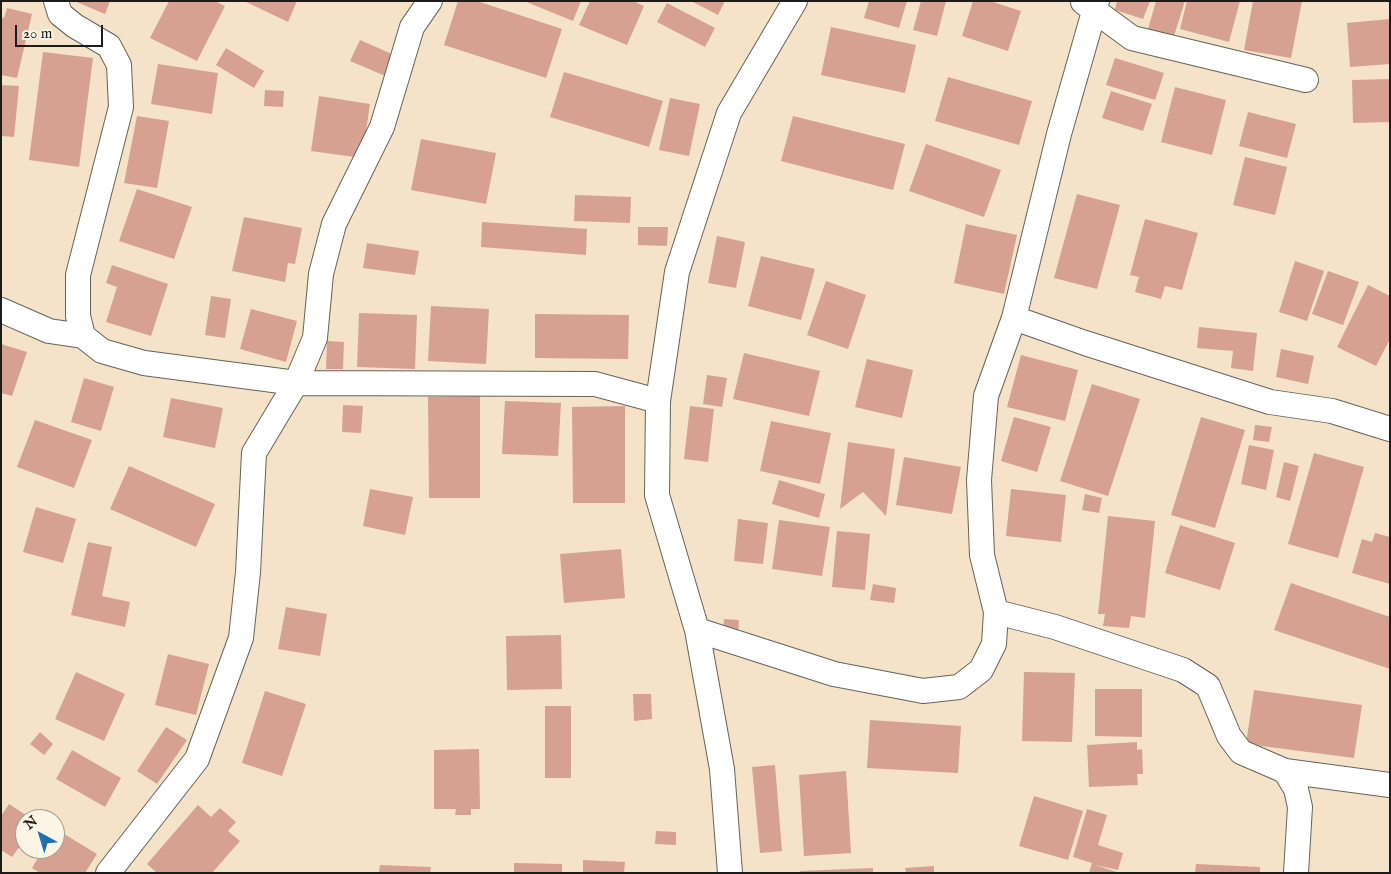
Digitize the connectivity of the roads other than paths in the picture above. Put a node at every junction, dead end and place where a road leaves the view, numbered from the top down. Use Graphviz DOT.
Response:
graph roads {
  1 [pos="56,1"];
  2 [pos="430,1"];
  3 [pos="795,1"];
  4 [pos="1091,4"];
  5 [pos="1306,80"];
  6 [pos="1,310"];
  7 [pos="1014,318"];
  8 [pos="83,336"];
  9 [pos="296,383"];
  10 [pos="658,401"];
  11 [pos="1390,429"];
  12 [pos="996,612"];
  13 [pos="697,630"];
  14 [pos="1285,771"];
  15 [pos="1390,785"];
  16 [pos="108,873"];
  17 [pos="730,873"];
  18 [pos="1296,873"];
  1 -- 8 [label="street"];
  2 -- 9 [label="street"];
  3 -- 10 [label="street"];
  4 -- 5 [label="street"];
  4 -- 7 [label="street"];
  6 -- 8 [label="street"];
  7 -- 11 [label="street"];
  7 -- 12 [label="street"];
  8 -- 9 [label="street"];
  9 -- 10 [label="street"];
  9 -- 16 [label="street"];
  10 -- 13 [label="street"];
  12 -- 13 [label="street"];
  12 -- 14 [label="street"];
  13 -- 17 [label="street"];
  14 -- 15 [label="street"];
  14 -- 18 [label="street"];
}
